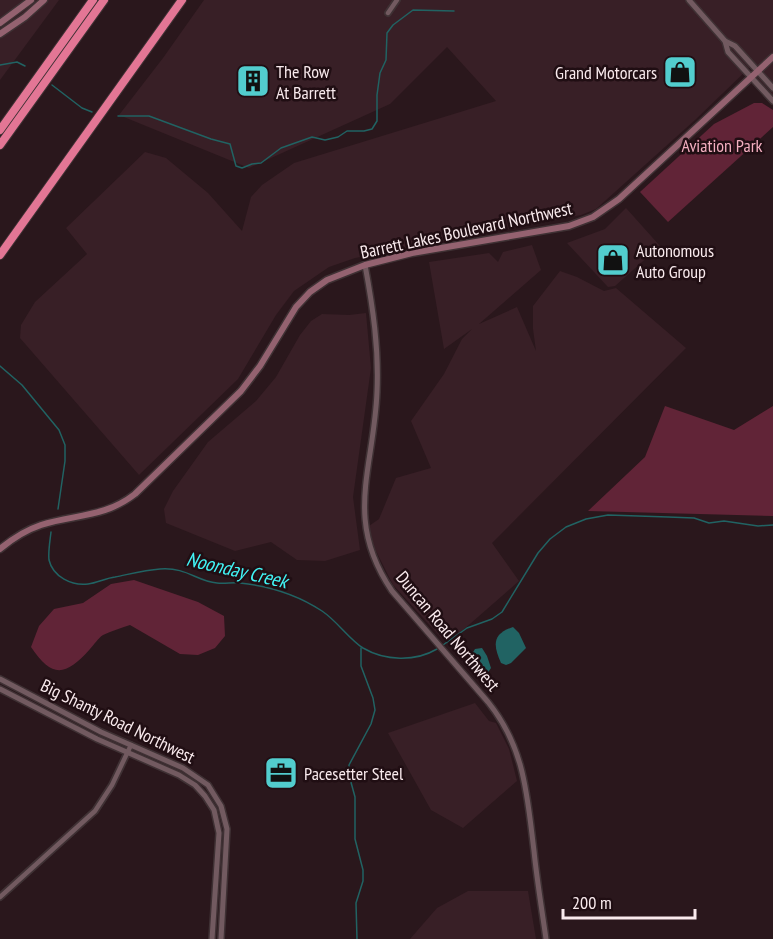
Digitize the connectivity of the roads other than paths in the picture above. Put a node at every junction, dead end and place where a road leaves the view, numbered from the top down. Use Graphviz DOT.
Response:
graph roads {
  1 [pos="31,0"];
  2 [pos="44,0"];
  3 [pos="93,0"];
  4 [pos="104,0"];
  5 [pos="182,0"];
  6 [pos="397,0"];
  7 [pos="688,0"];
  8 [pos="388,14"];
  9 [pos="0,23"];
  10 [pos="0,34"];
  11 [pos="725,41"];
  12 [pos="771,60"];
  13 [pos="758,71"];
  14 [pos="751,77"];
  15 [pos="773,88"];
  16 [pos="773,101"];
  17 [pos="0,130"];
  18 [pos="0,145"];
  19 [pos="0,255"];
  20 [pos="365,265"];
  21 [pos="0,549"];
  22 [pos="0,679"];
  23 [pos="0,689"];
  24 [pos="131,745"];
  25 [pos="127,753"];
  26 [pos="0,897"];
  27 [pos="212,939"];
  28 [pos="221,939"];
  29 [pos="546,939"];
  1 -- 9 [label="main road"];
  2 -- 10 [label="main road"];
  3 -- 17 [label="highway"];
  4 -- 18 [label="highway"];
  5 -- 19 [label="highway"];
  6 -- 8 [label="street"];
  7 -- 11 [label="street"];
  11 -- 13 [label="street"];
  11 -- 14 [label="street"];
  12 -- 13 [label="main road, Barrett Lakes Boulevard Northwest"];
  13 -- 14 [label="main road, Barrett Lakes Boulevard Northwest"];
  13 -- 15 [label="street"];
  14 -- 16 [label="street"];
  14 -- 20 [label="main road, Barrett Lakes Boulevard Northwest"];
  20 -- 21 [label="main road, Barrett Lakes Boulevard Northwest"];
  20 -- 29 [label="street, Duncan Road Northwest"];
  22 -- 24 [label="street, Big Shanty Road Northwest"];
  23 -- 25 [label="street, Big Shanty Road Northwest"];
  24 -- 25 [label="street"];
  24 -- 28 [label="street, Big Shanty Road Northwest"];
  25 -- 26 [label="street"];
  25 -- 27 [label="street, Big Shanty Road Northwest"];
}
